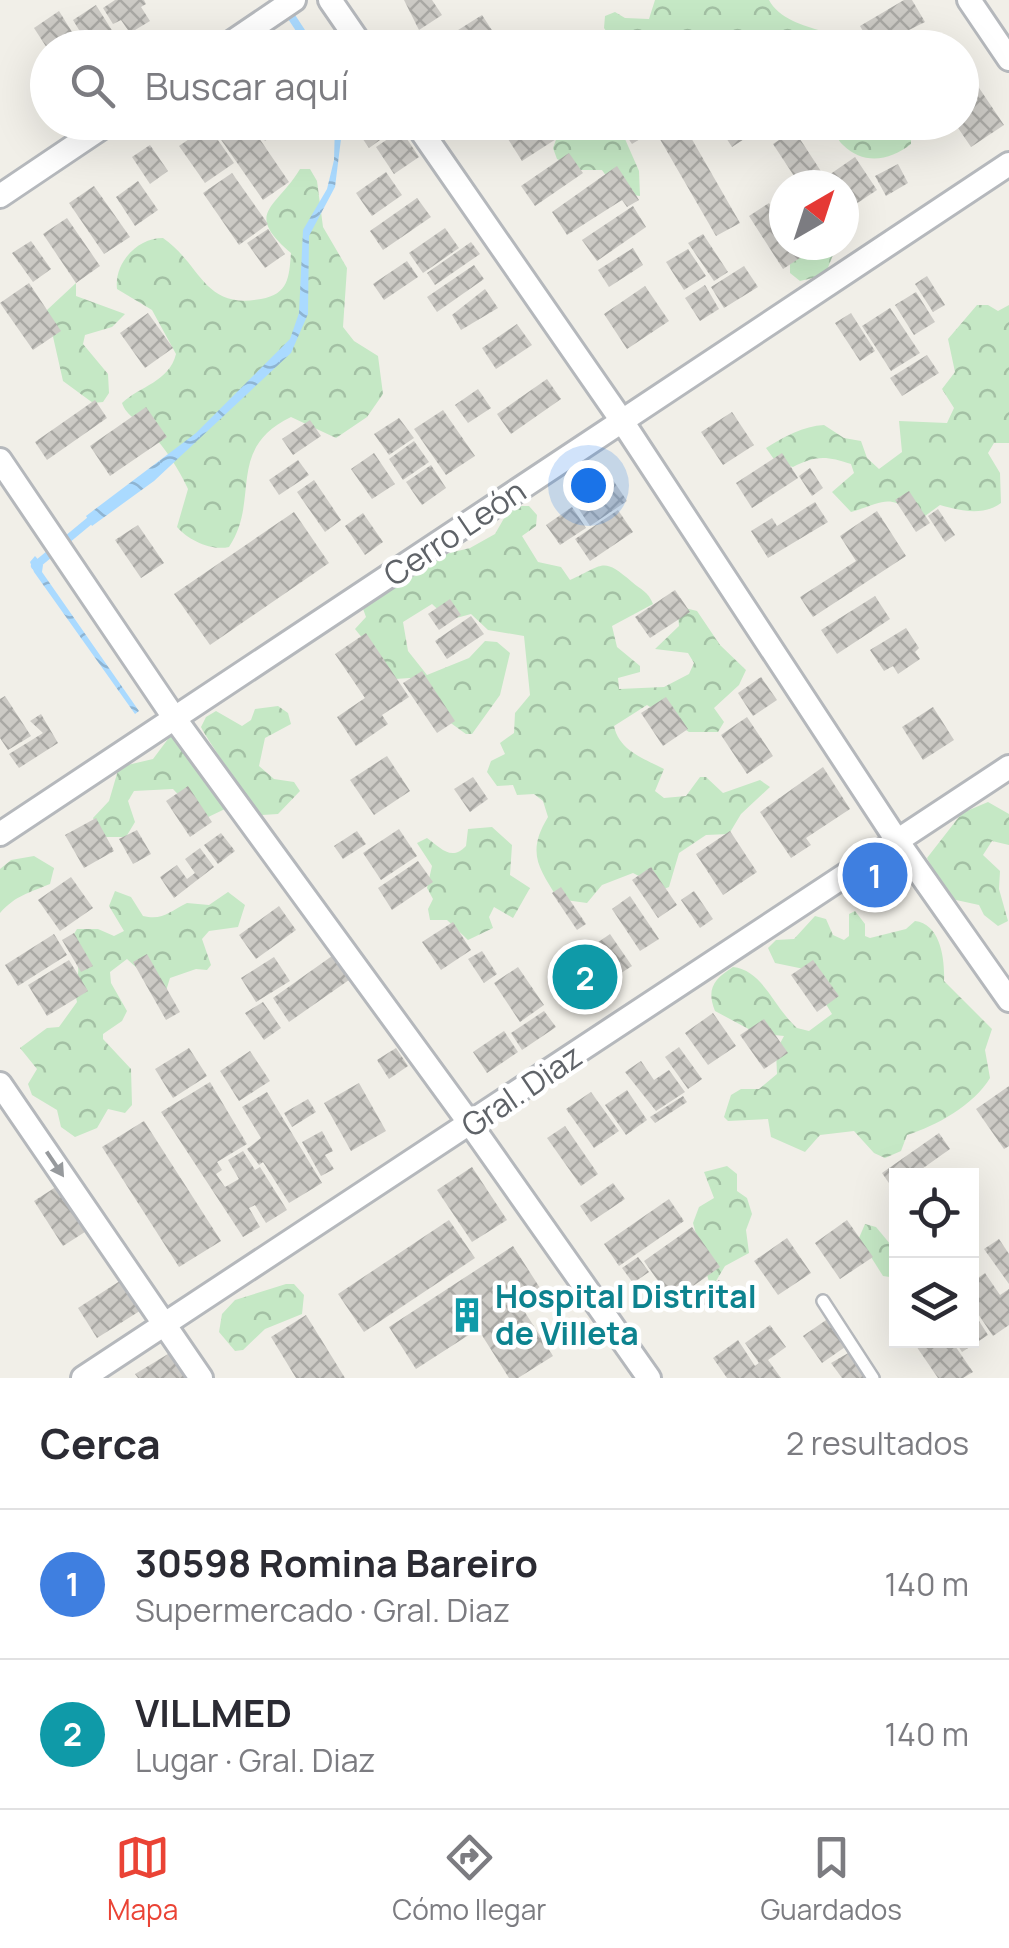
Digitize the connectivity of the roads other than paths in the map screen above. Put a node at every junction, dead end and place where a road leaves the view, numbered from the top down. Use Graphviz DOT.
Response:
graph roads {
  1 [pos="330,0"];
  2 [pos="968,0"];
  3 [pos="293,1"];
  4 [pos="250,30"];
  5 [pos="351,30"];
  6 [pos="1009,59"];
  7 [pos="83,140"];
  8 [pos="427,140"];
  9 [pos="1009,164"];
  10 [pos="0,196"];
  11 [pos="622,421"];
  12 [pos="0,460"];
  13 [pos="175,720"];
  14 [pos="1009,767"];
  15 [pos="0,834"];
  16 [pos="898,842"];
  17 [pos="1009,1000"];
  18 [pos="0,1084"];
  19 [pos="472,1125"];
  20 [pos="822,1301"];
  21 [pos="166,1326"];
  22 [pos="83,1378"];
  23 [pos="201,1378"];
  24 [pos="649,1378"];
  25 [pos="874,1378"];
  1 -- 5 [label="street"];
  2 -- 6 [label="street"];
  3 -- 4 [label="street"];
  7 -- 10 [label="street"];
  8 -- 11 [label="street"];
  9 -- 11 [label="street, Cerro León"];
  11 -- 13 [label="street, Cerro León"];
  11 -- 16 [label="street"];
  12 -- 13 [label="street"];
  13 -- 15 [label="street, Cerro León"];
  13 -- 19 [label="street"];
  14 -- 16 [label="street, Gral. Diaz"];
  16 -- 17 [label="street"];
  16 -- 19 [label="street, Gral. Diaz"];
  18 -- 21 [label="street, one-way"];
  19 -- 21 [label="street, Gral. Diaz"];
  19 -- 24 [label="street"];
  20 -- 25 [label="lane"];
  21 -- 22 [label="street, Gral. Diaz"];
  21 -- 23 [label="street"];
}
